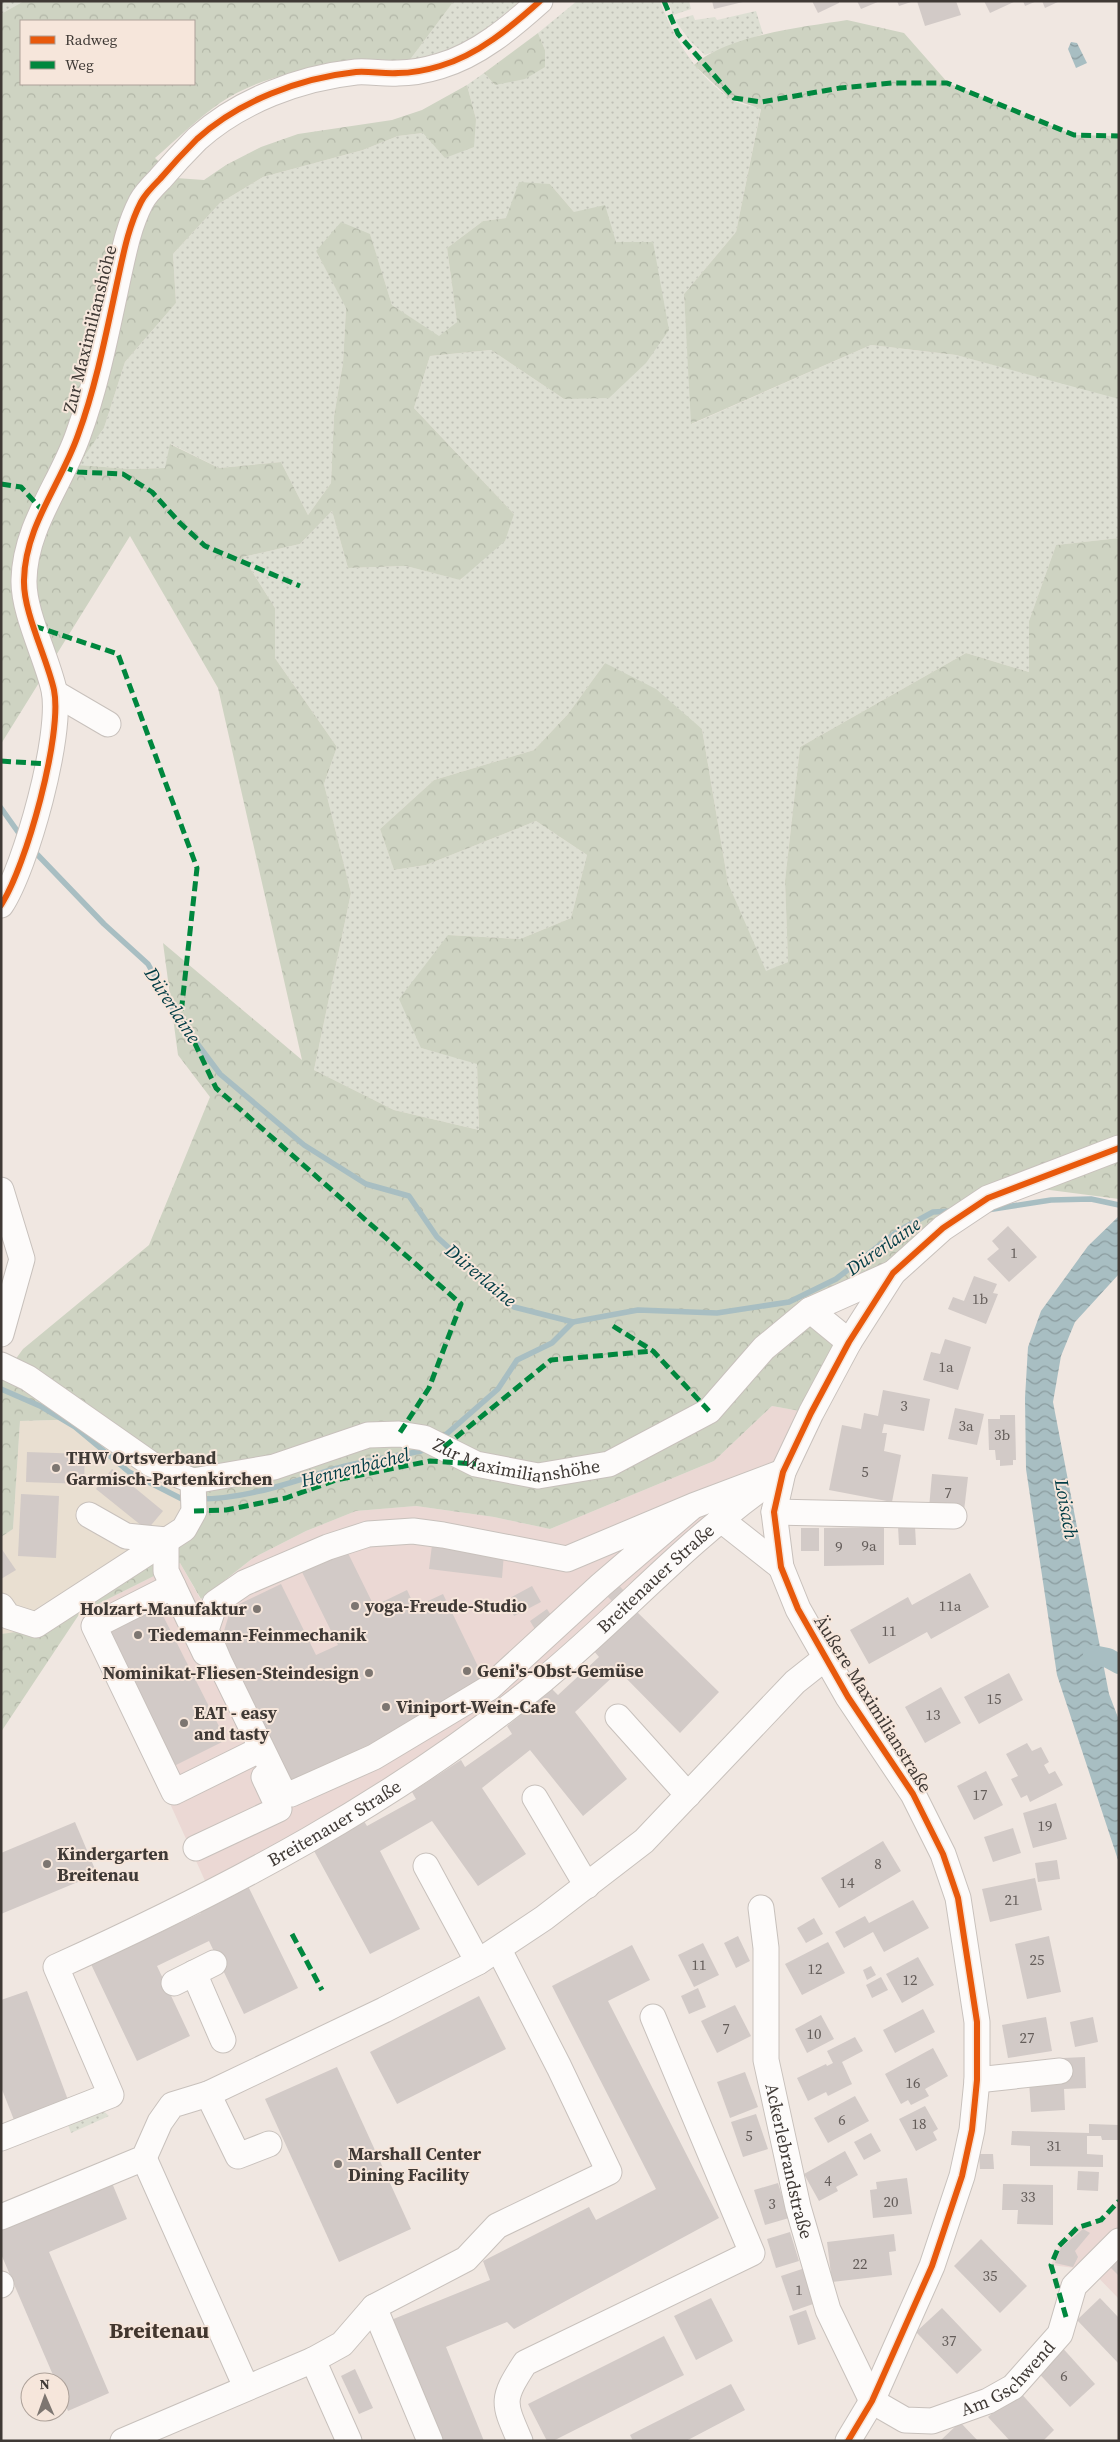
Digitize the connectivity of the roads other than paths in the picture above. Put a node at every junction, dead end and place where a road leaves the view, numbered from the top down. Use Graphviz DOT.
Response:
graph roads {
  1 [pos="540,1"];
  2 [pos="55,693"];
  3 [pos="108,724"];
  4 [pos="1,904"];
  5 [pos="1119,1148"];
  6 [pos="1,1190"];
  7 [pos="893,1273"];
  8 [pos="810,1310"];
  9 [pos="1,1334"];
  10 [pos="848,1342"];
  11 [pos="1,1365"];
  12 [pos="28,1378"];
  13 [pos="783,1472"];
  14 [pos="194,1494"];
  15 [pos="693,1506"];
  16 [pos="774,1512"];
  17 [pos="89,1515"];
  18 [pos="954,1516"];
  19 [pos="720,1518"];
  20 [pos="166,1540"];
  21 [pos="781,1567"];
  22 [pos="173,1586"];
  23 [pos="1,1606"];
  24 [pos="824,1659"];
  25 [pos="618,1717"];
  26 [pos="252,1754"];
  27 [pos="688,1796"];
  28 [pos="535,1798"];
  29 [pos="196,1848"];
  30 [pos="426,1866"];
  31 [pos="587,1886"];
  32 [pos="761,1908"];
  33 [pos="499,1950"];
  34 [pos="478,1962"];
  35 [pos="194,1973"];
  36 [pos="653,2018"];
  37 [pos="223,2040"];
  38 [pos="1060,2071"];
  39 [pos="977,2080"];
  40 [pos="208,2094"];
  41 [pos="1,2138"];
  42 [pos="269,2144"];
  43 [pos="144,2158"];
  44 [pos="1,2217"];
  45 [pos="1119,2241"];
  46 [pos="374,2307"];
  47 [pos="313,2360"];
  48 [pos="246,2387"];
  49 [pos="872,2401"];
  50 [pos="123,2441"];
  51 [pos="348,2441"];
  52 [pos="430,2441"];
  53 [pos="520,2441"];
  54 [pos="848,2441"];
  1 -- 2 [label="street, Zur Maximilianshöhe"];
  2 -- 3 [label="street"];
  2 -- 4 [label="street, Zur Maximilianshöhe"];
  5 -- 7 [label="street, Äußere Maximilianstraße"];
  6 -- 9 [label="street"];
  7 -- 8 [label="street, Zur Maximilianshöhe"];
  7 -- 10 [label="street, Äußere Maximilianstraße"];
  8 -- 10 [label="street"];
  8 -- 14 [label="street, Zur Maximilianshöhe"];
  9 -- 12 [label="street"];
  10 -- 13 [label="street, Äußere Maximilianstraße"];
  11 -- 12 [label="street"];
  12 -- 14 [label="street"];
  13 -- 15 [label="street"];
  13 -- 16 [label="street, Äußere Maximilianstraße"];
  13 -- 19 [label="street, Breitenauer Straße"];
  14 -- 20 [label="street"];
  15 -- 15 [label="street"];
  16 -- 18 [label="street"];
  16 -- 21 [label="street, Äußere Maximilianstraße"];
  17 -- 20 [label="street"];
  19 -- 21 [label="street"];
  19 -- 41 [label="street, Breitenauer Straße"];
  20 -- 22 [label="street"];
  20 -- 23 [label="street"];
  21 -- 24 [label="street, Äußere Maximilianstraße"];
  22 -- 26 [label="street"];
  22 -- 26 [label="street"];
  24 -- 27 [label="street"];
  24 -- 39 [label="street, Äußere Maximilianstraße"];
  25 -- 27 [label="street"];
  26 -- 29 [label="street"];
  27 -- 31 [label="street"];
  28 -- 31 [label="street"];
  30 -- 34 [label="street"];
  31 -- 33 [label="street"];
  32 -- 49 [label="street, Ackerlebrandstraße"];
  33 -- 34 [label="street"];
  33 -- 46 [label="street"];
  34 -- 40 [label="street"];
  35 -- 37 [label="street"];
  36 -- 53 [label="street"];
  38 -- 39 [label="street"];
  39 -- 49 [label="street, Äußere Maximilianstraße"];
  40 -- 42 [label="street"];
  40 -- 43 [label="street"];
  43 -- 44 [label="street"];
  43 -- 48 [label="street"];
  45 -- 49 [label="street, Am Gschwend"];
  46 -- 47 [label="street"];
  46 -- 52 [label="street"];
  47 -- 48 [label="street"];
  47 -- 51 [label="street"];
  48 -- 50 [label="street"];
  49 -- 54 [label="street, Äußere Maximilianstraße"];
}
